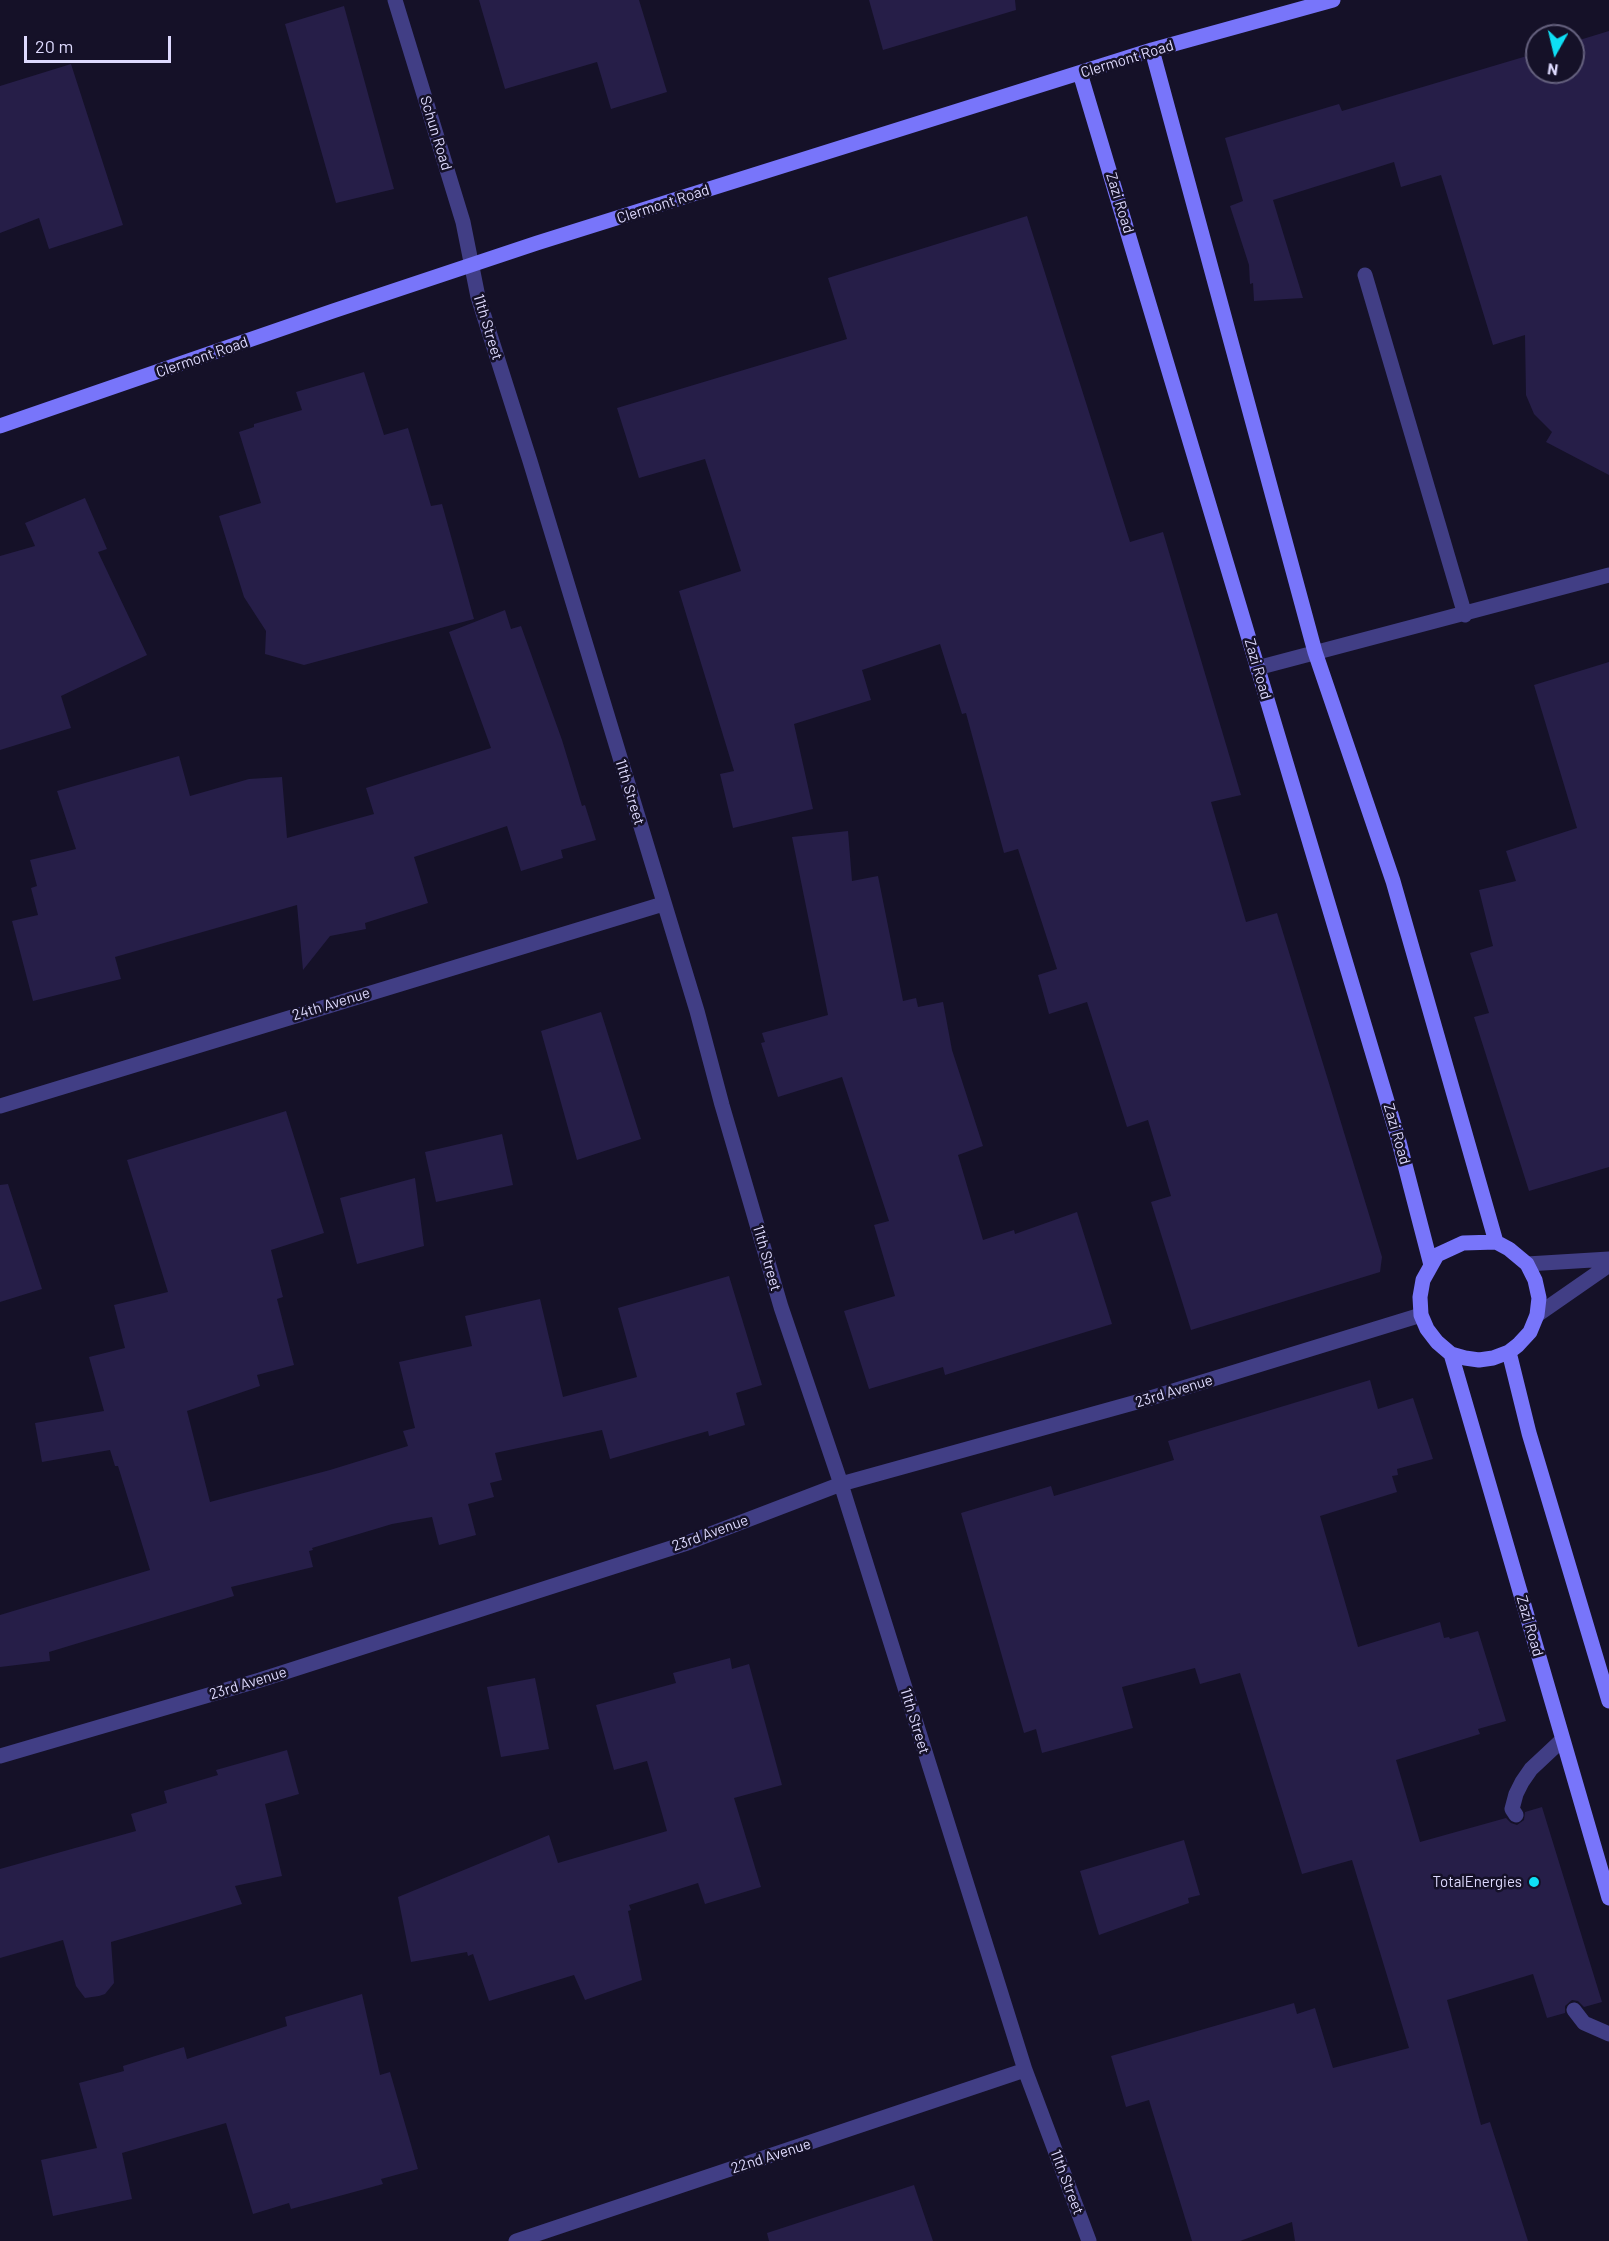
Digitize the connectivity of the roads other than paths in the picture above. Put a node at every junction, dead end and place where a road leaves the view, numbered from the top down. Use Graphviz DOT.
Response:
graph roads {
  1 [pos="395,0"];
  2 [pos="1332,0"];
  3 [pos="1152,50"];
  4 [pos="1080,73"];
  5 [pos="472,266"];
  6 [pos="1365,275"];
  7 [pos="0,426"];
  8 [pos="1609,576"];
  9 [pos="1465,615"];
  10 [pos="1315,652"];
  11 [pos="1257,668"];
  12 [pos="663,904"];
  13 [pos="0,1106"];
  14 [pos="1496,1242"];
  15 [pos="1609,1258"];
  16 [pos="1527,1264"];
  17 [pos="1431,1265"];
  18 [pos="1609,1265"];
  19 [pos="1421,1314"];
  20 [pos="1537,1314"];
  21 [pos="1509,1352"];
  22 [pos="1451,1354"];
  23 [pos="841,1484"];
  24 [pos="1609,1701"];
  25 [pos="1562,1740"];
  26 [pos="0,1756"];
  27 [pos="1516,1815"];
  28 [pos="1609,1899"];
  29 [pos="1574,2010"];
  30 [pos="1609,2034"];
  31 [pos="1025,2070"];
  32 [pos="516,2241"];
  33 [pos="1089,2241"];
  1 -- 5 [label="street, Schun Road"];
  2 -- 3 [label="street, Clermont Road"];
  3 -- 4 [label="street, Clermont Road"];
  3 -- 10 [label="street"];
  4 -- 5 [label="street, Clermont Road"];
  4 -- 11 [label="street, Zazi Road"];
  5 -- 7 [label="street, Clermont Road"];
  5 -- 12 [label="street, 11th Street"];
  6 -- 9 [label="street"];
  8 -- 9 [label="street"];
  9 -- 10 [label="street"];
  10 -- 11 [label="street"];
  10 -- 14 [label="street"];
  11 -- 17 [label="street, Zazi Road"];
  12 -- 13 [label="street, 24th Avenue"];
  12 -- 23 [label="street, 11th Street"];
  14 -- 16 [label="street"];
  14 -- 17 [label="street"];
  15 -- 16 [label="street"];
  16 -- 20 [label="street"];
  17 -- 19 [label="street"];
  18 -- 20 [label="street"];
  19 -- 22 [label="street"];
  19 -- 23 [label="street, 23rd Avenue"];
  20 -- 21 [label="street"];
  21 -- 22 [label="street"];
  21 -- 24 [label="street"];
  22 -- 25 [label="street, Zazi Road"];
  23 -- 26 [label="street, 23rd Avenue"];
  23 -- 31 [label="street, 11th Street"];
  25 -- 27 [label="street"];
  25 -- 28 [label="street, Zazi Road"];
  29 -- 30 [label="street"];
  31 -- 32 [label="street, 22nd Avenue"];
  31 -- 33 [label="street, 11th Street"];
}
